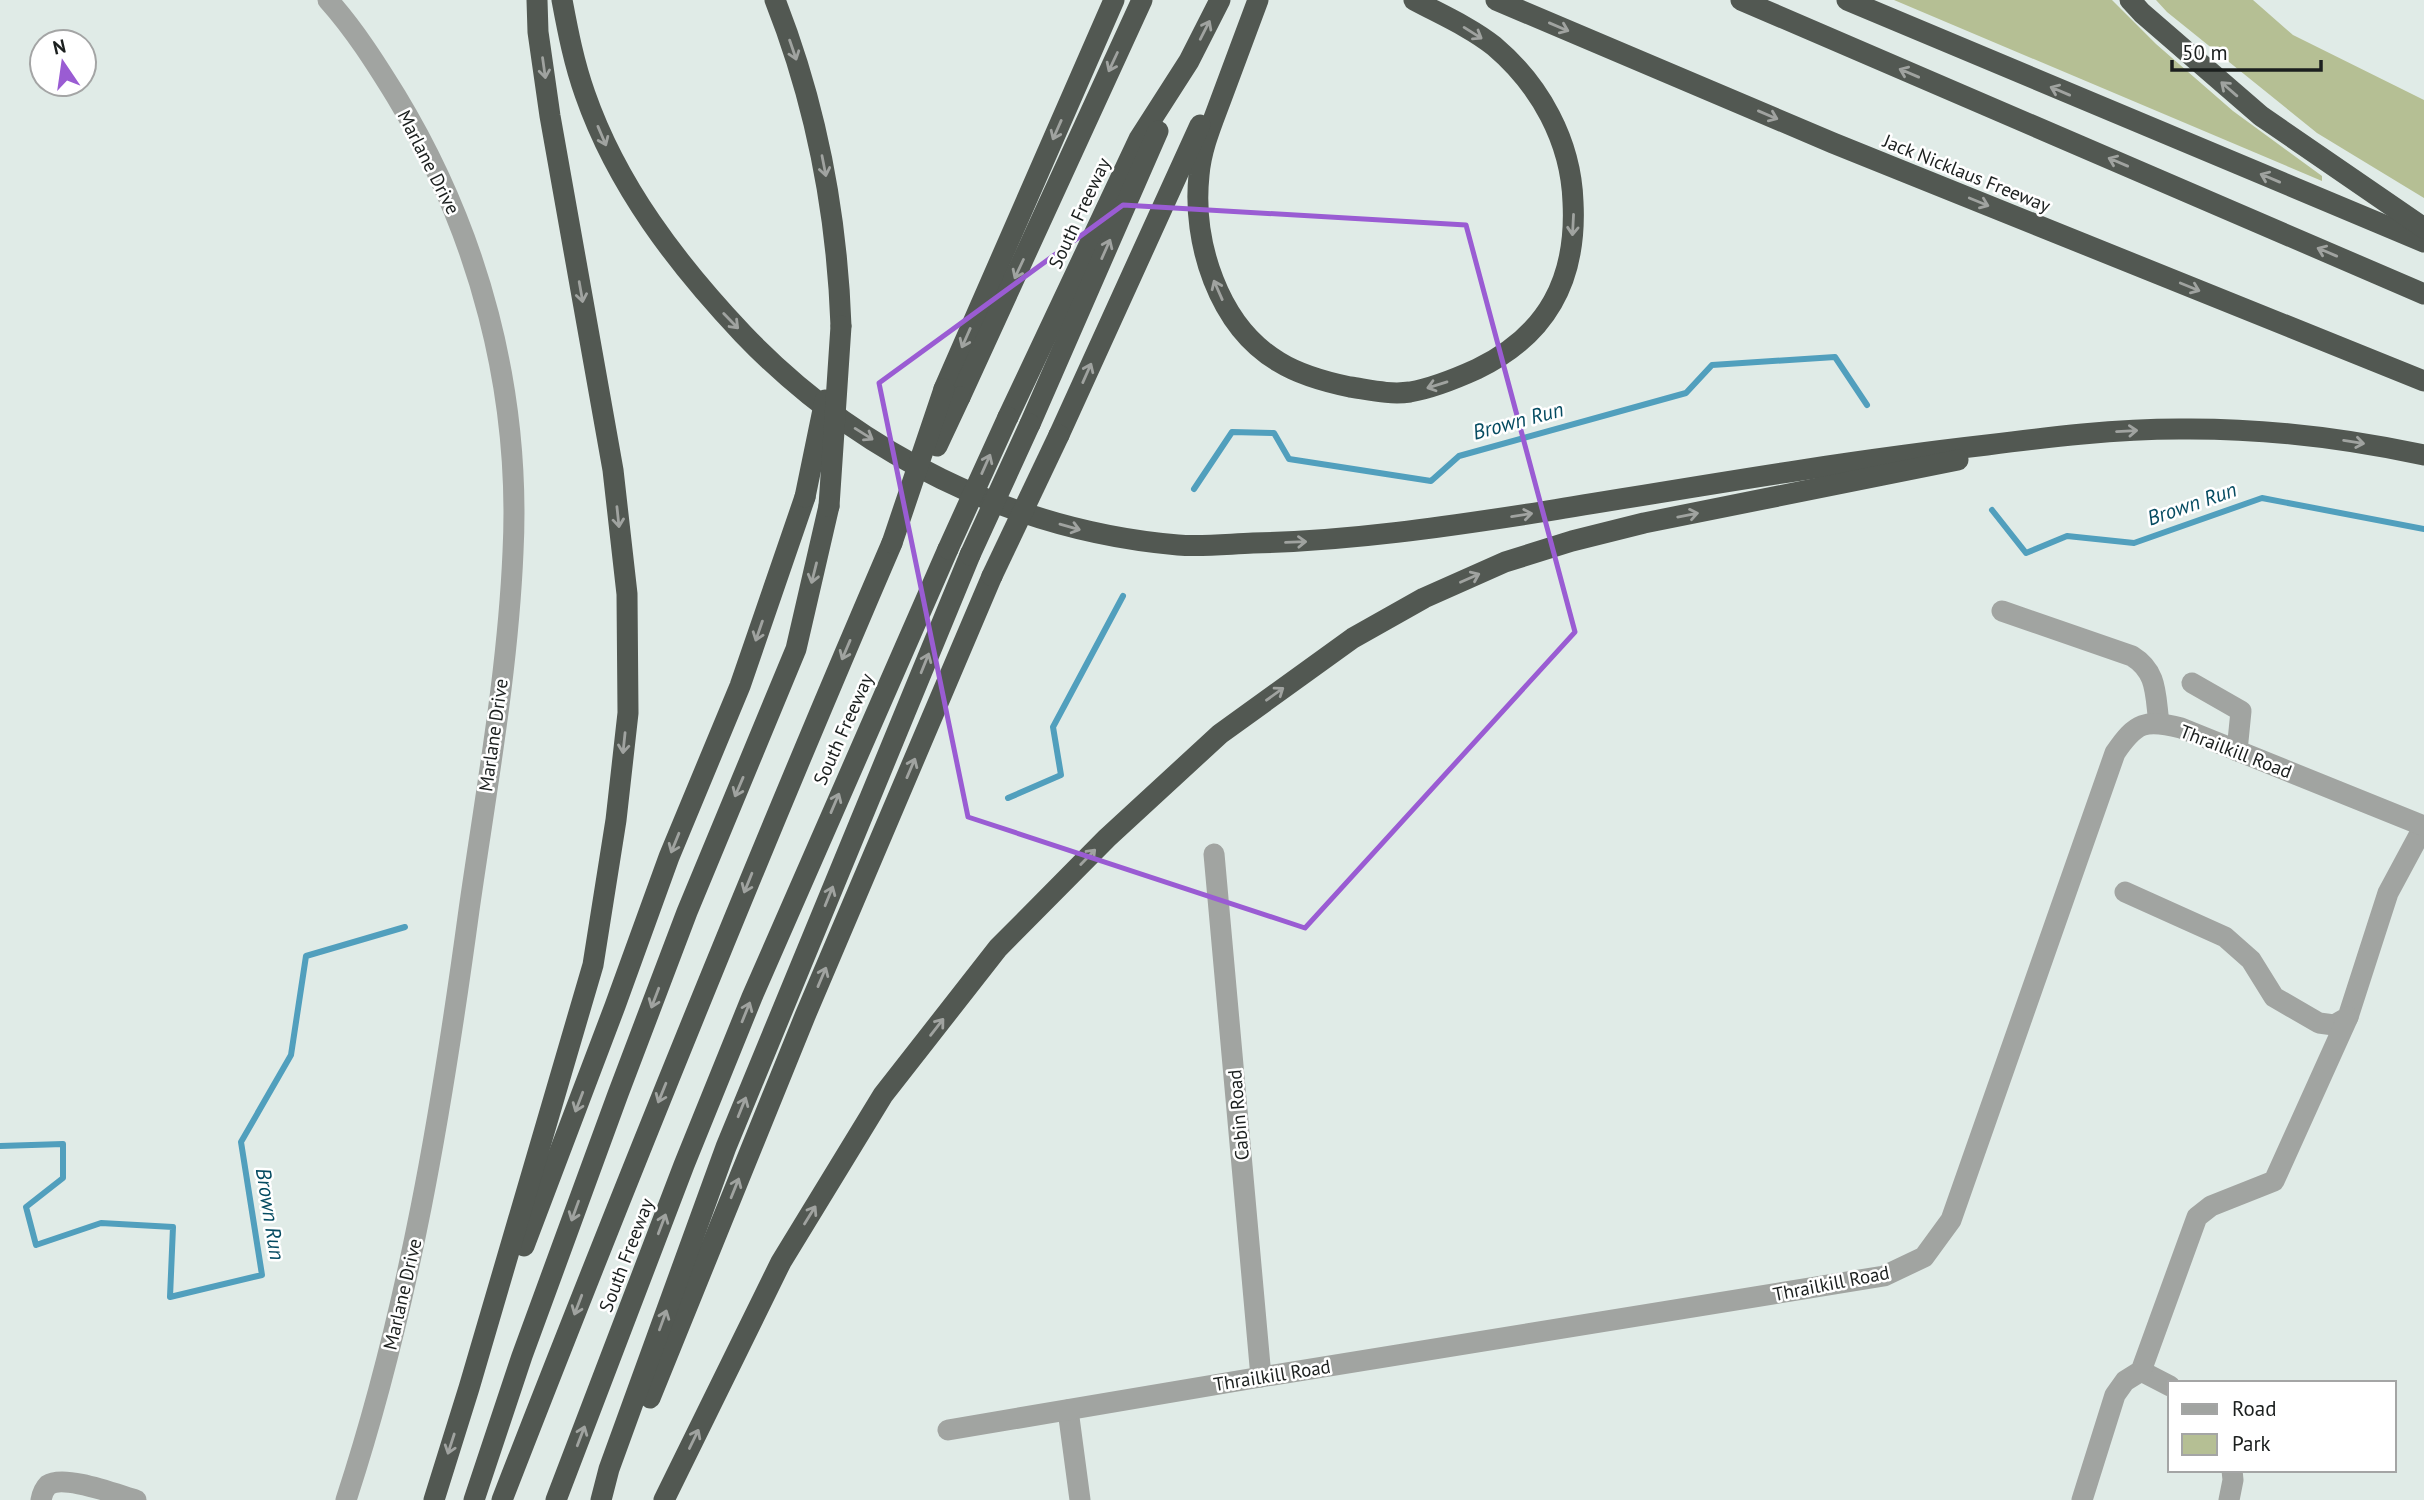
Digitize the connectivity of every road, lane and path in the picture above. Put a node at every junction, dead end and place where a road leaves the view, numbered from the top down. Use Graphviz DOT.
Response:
graph roads {
  1 [pos="328,0"];
  2 [pos="537,0"];
  3 [pos="562,0"];
  4 [pos="775,0"];
  5 [pos="1114,0"];
  6 [pos="1142,0"];
  7 [pos="1220,0"];
  8 [pos="1257,0"];
  9 [pos="1414,0"];
  10 [pos="1496,0"];
  11 [pos="1741,0"];
  12 [pos="1847,0"];
  13 [pos="2130,0"];
  14 [pos="1189,61"];
  15 [pos="2424,228"];
  16 [pos="2424,242"];
  17 [pos="2424,294"];
  18 [pos="841,326"];
  19 [pos="2424,381"];
  20 [pos="952,393"];
  21 [pos="2059,436"];
  22 [pos="2424,455"];
  23 [pos="2003,611"];
  24 [pos="2192,683"];
  25 [pos="2159,723"];
  26 [pos="2238,751"];
  27 [pos="2424,826"];
  28 [pos="1214,854"];
  29 [pos="2125,892"];
  30 [pos="2348,1017"];
  31 [pos="2141,1371"];
  32 [pos="1261,1377"];
  33 [pos="2168,1385"];
  34 [pos="469,1388"];
  35 [pos="1068,1410"];
  36 [pos="948,1430"];
  37 [pos="2232,1472"];
  38 [pos="41,1500"];
  39 [pos="136,1500"];
  40 [pos="346,1500"];
  41 [pos="434,1500"];
  42 [pos="474,1500"];
  43 [pos="502,1500"];
  44 [pos="556,1500"];
  45 [pos="601,1500"];
  46 [pos="607,1500"];
  47 [pos="664,1500"];
  48 [pos="1080,1500"];
  49 [pos="2082,1500"];
  50 [pos="2230,1500"];
  1 -- 40 [label="street, Marlane Drive"];
  2 -- 34 [label="highway, one-way"];
  3 -- 21 [label="highway, one-way"];
  4 -- 18 [label="highway, one-way"];
  5 -- 20 [label="highway, one-way"];
  6 -- 20 [label="highway, South Freeway, one-way"];
  14 -- 7 [label="highway, South Freeway, one-way"];
  9 -- 8 [label="highway, one-way"];
  46 -- 8 [label="highway, one-way, bridge"];
  10 -- 19 [label="highway, Jack Nicklaus Freeway, one-way"];
  17 -- 11 [label="highway, one-way"];
  16 -- 12 [label="highway, one-way"];
  15 -- 13 [label="highway, one-way"];
  44 -- 14 [label="highway, South Freeway, one-way, bridge"];
  45 -- 14 [label="highway, one-way, bridge"];
  18 -- 34 [label="highway, one-way, bridge"];
  18 -- 42 [label="highway, one-way, bridge"];
  20 -- 43 [label="highway, South Freeway, one-way, bridge"];
  21 -- 22 [label="highway, one-way"];
  47 -- 21 [label="highway, one-way"];
  23 -- 25 [label="street"];
  24 -- 26 [label="street"];
  25 -- 26 [label="street, Thrailkill Road"];
  25 -- 32 [label="street, Thrailkill Road"];
  26 -- 27 [label="street, Thrailkill Road"];
  27 -- 30 [label="street"];
  28 -- 32 [label="street, Cabin Road"];
  29 -- 30 [label="street"];
  30 -- 31 [label="street"];
  31 -- 33 [label="street"];
  31 -- 49 [label="street"];
  32 -- 35 [label="street, Thrailkill Road"];
  34 -- 41 [label="highway, one-way"];
  35 -- 36 [label="street, Thrailkill Road"];
  35 -- 48 [label="street"];
  37 -- 50 [label="street"];
  38 -- 39 [label="street"];
}
